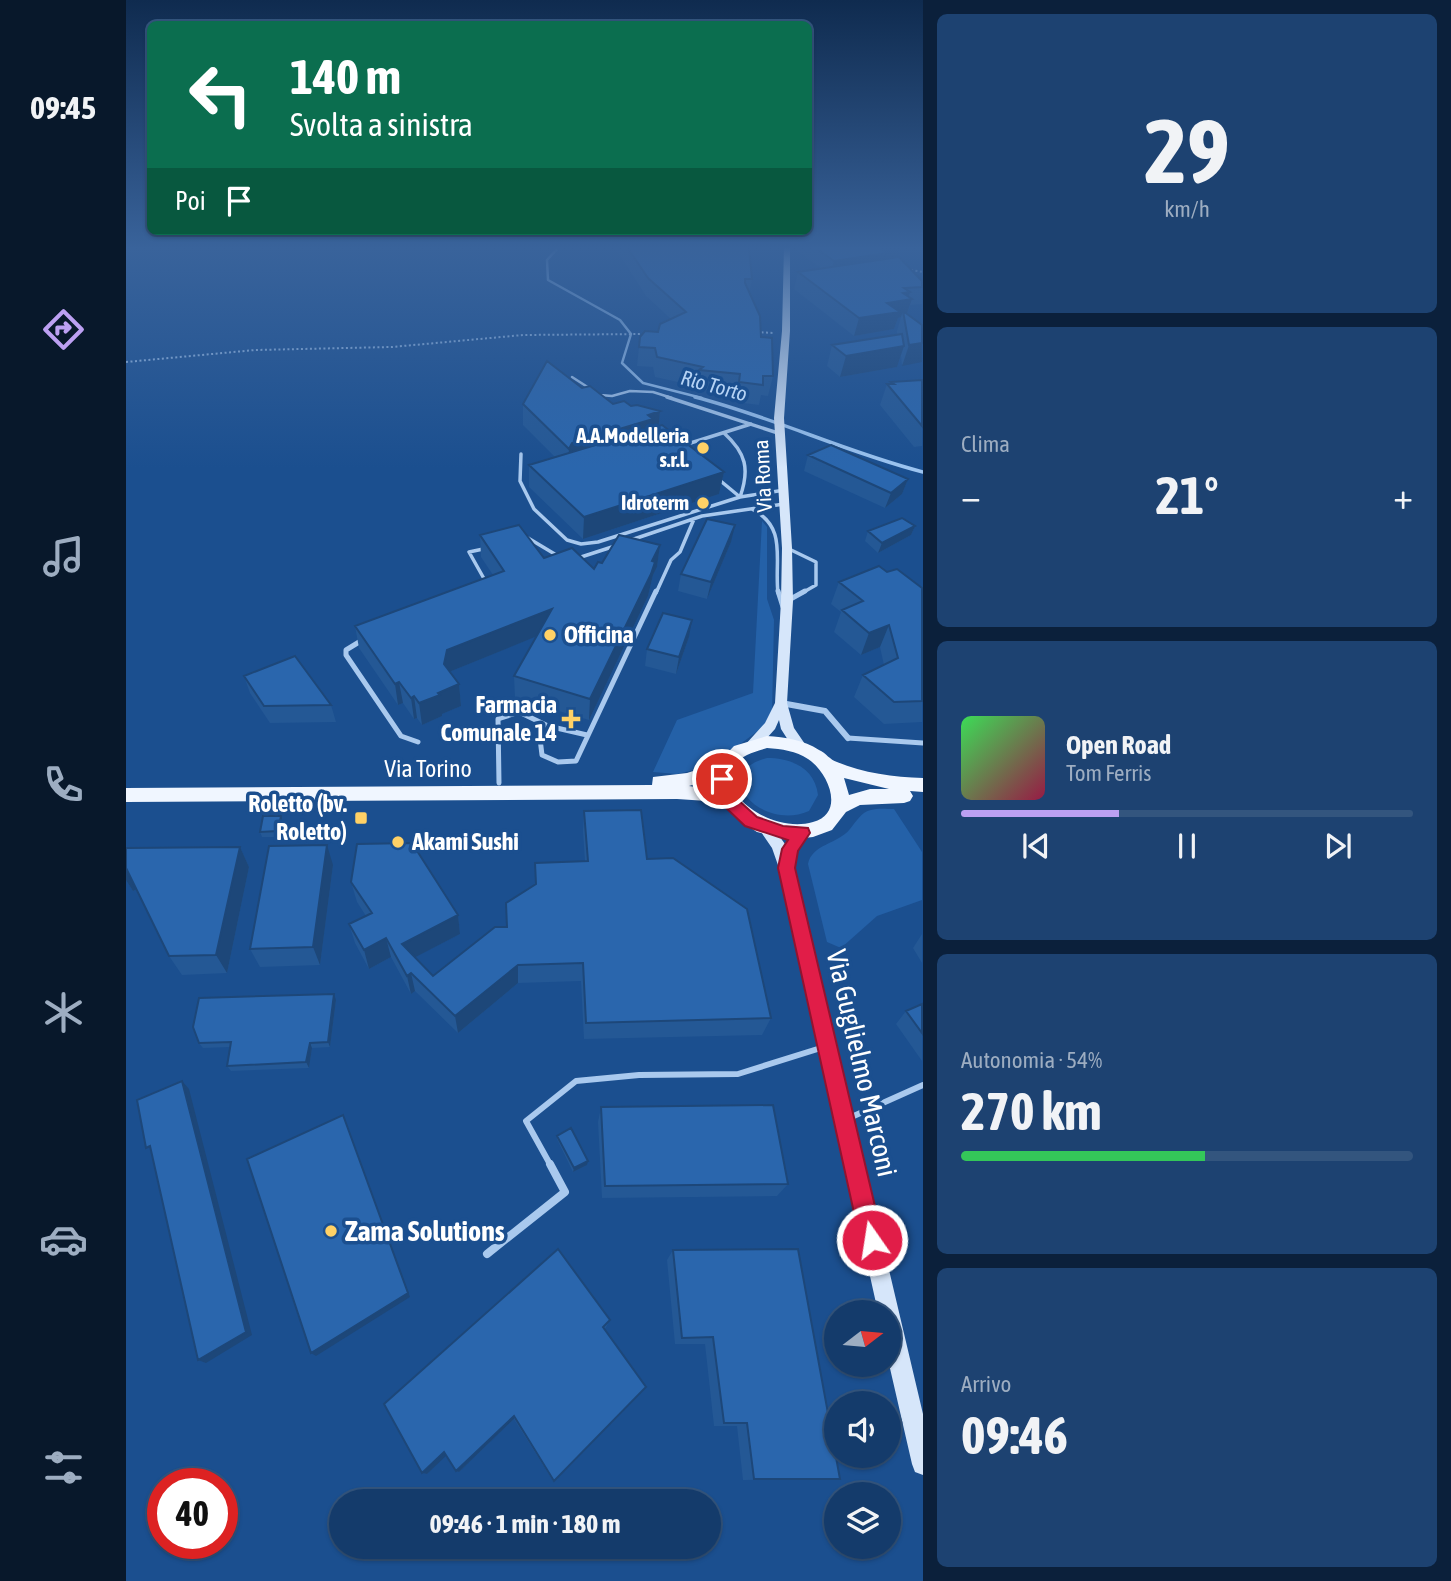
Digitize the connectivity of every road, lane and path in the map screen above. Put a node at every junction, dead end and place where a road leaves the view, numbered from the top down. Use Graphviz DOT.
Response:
graph roads {
  1 [pos="787,321"];
  2 [pos="754,331"];
  3 [pos="786,331"];
  4 [pos="654,334"];
  5 [pos="126,362"];
  6 [pos="572,377"];
  7 [pos="751,424"];
  8 [pos="780,426"];
  9 [pos="724,433"];
  10 [pos="674,442"];
  11 [pos="680,447"];
  12 [pos="521,454"];
  13 [pos="690,455"];
  14 [pos="710,472"];
  15 [pos="785,490"];
  16 [pos="740,497"];
  17 [pos="784,504"];
  18 [pos="750,508"];
  19 [pos="694,519"];
  20 [pos="518,540"];
  21 [pos="499,545"];
  22 [pos="787,548"];
  23 [pos="565,558"];
  24 [pos="574,559"];
  25 [pos="487,591"];
  26 [pos="787,607"];
  27 [pos="376,635"];
  28 [pos="781,703"];
  29 [pos="538,722"];
  30 [pos="587,735"];
  31 [pos="848,738"];
  32 [pos="418,741"];
  33 [pos="922,743"];
  34 [pos="752,745"];
  35 [pos="800,747"];
  36 [pos="828,766"];
  37 [pos="724,768"];
  38 [pos="499,783"];
  39 [pos="126,785"];
  40 [pos="922,785"];
  41 [pos="126,795"];
  42 [pos="922,796"];
  43 [pos="729,801"];
  44 [pos="840,807"];
  45 [pos="766,829"];
  46 [pos="802,833"];
  47 [pos="787,868"];
  48 [pos="827,1046"];
  49 [pos="922,1085"];
  50 [pos="844,1120"];
  51 [pos="486,1254"];
  52 [pos="886,1300"];
  53 [pos="901,1369"];
  54 [pos="922,1464"];
  1 -- 3 [label="street, Via Roma"];
  2 -- 3 [label="path"];
  3 -- 8 [label="street, Via Roma"];
  4 -- 5 [label="path"];
  6 -- 7 [label="lane"];
  7 -- 8 [label="lane"];
  7 -- 9 [label="lane"];
  8 -- 15 [label="street, Via Roma"];
  9 -- 11 [label="lane"];
  9 -- 16 [label="lane"];
  10 -- 11 [label="lane"];
  11 -- 13 [label="lane"];
  12 -- 16 [label="lane"];
  14 -- 16 [label="lane"];
  15 -- 16 [label="lane"];
  15 -- 17 [label="street, Via Roma"];
  17 -- 18 [label="lane"];
  17 -- 22 [label="street, Via Roma"];
  18 -- 19 [label="lane"];
  18 -- 26 [label="lane"];
  19 -- 24 [label="lane"];
  19 -- 30 [label="lane"];
  20 -- 23 [label="lane"];
  21 -- 25 [label="lane"];
  22 -- 26 [label="street, Via Roma"];
  22 -- 26 [label="lane"];
  26 -- 28 [label="street, Via Roma"];
  27 -- 32 [label="lane"];
  28 -- 31 [label="street"];
  28 -- 34 [label="street"];
  28 -- 35 [label="street"];
  29 -- 30 [label="lane"];
  29 -- 30 [label="lane"];
  29 -- 38 [label="lane"];
  31 -- 33 [label="lane"];
  34 -- 35 [label="main road"];
  34 -- 37 [label="main road"];
  35 -- 36 [label="main road"];
  36 -- 40 [label="main road"];
  36 -- 44 [label="main road"];
  37 -- 38 [label="main road, Via Torino"];
  37 -- 43 [label="main road"];
  38 -- 39 [label="main road, Via Torino"];
  41 -- 43 [label="main road, Via Torino"];
  42 -- 44 [label="main road"];
  43 -- 45 [label="main road"];
  44 -- 46 [label="main road"];
  45 -- 46 [label="main road"];
  45 -- 47 [label="street, Via Guglielmo Marconi"];
  46 -- 47 [label="street"];
  47 -- 48 [label="street, Via Guglielmo Marconi"];
  48 -- 50 [label="street, Via Guglielmo Marconi"];
  48 -- 51 [label="lane"];
  49 -- 50 [label="lane"];
  50 -- 52 [label="street, Via Guglielmo Marconi"];
  53 -- 54 [label="street, Via Guglielmo Marconi"];
}
